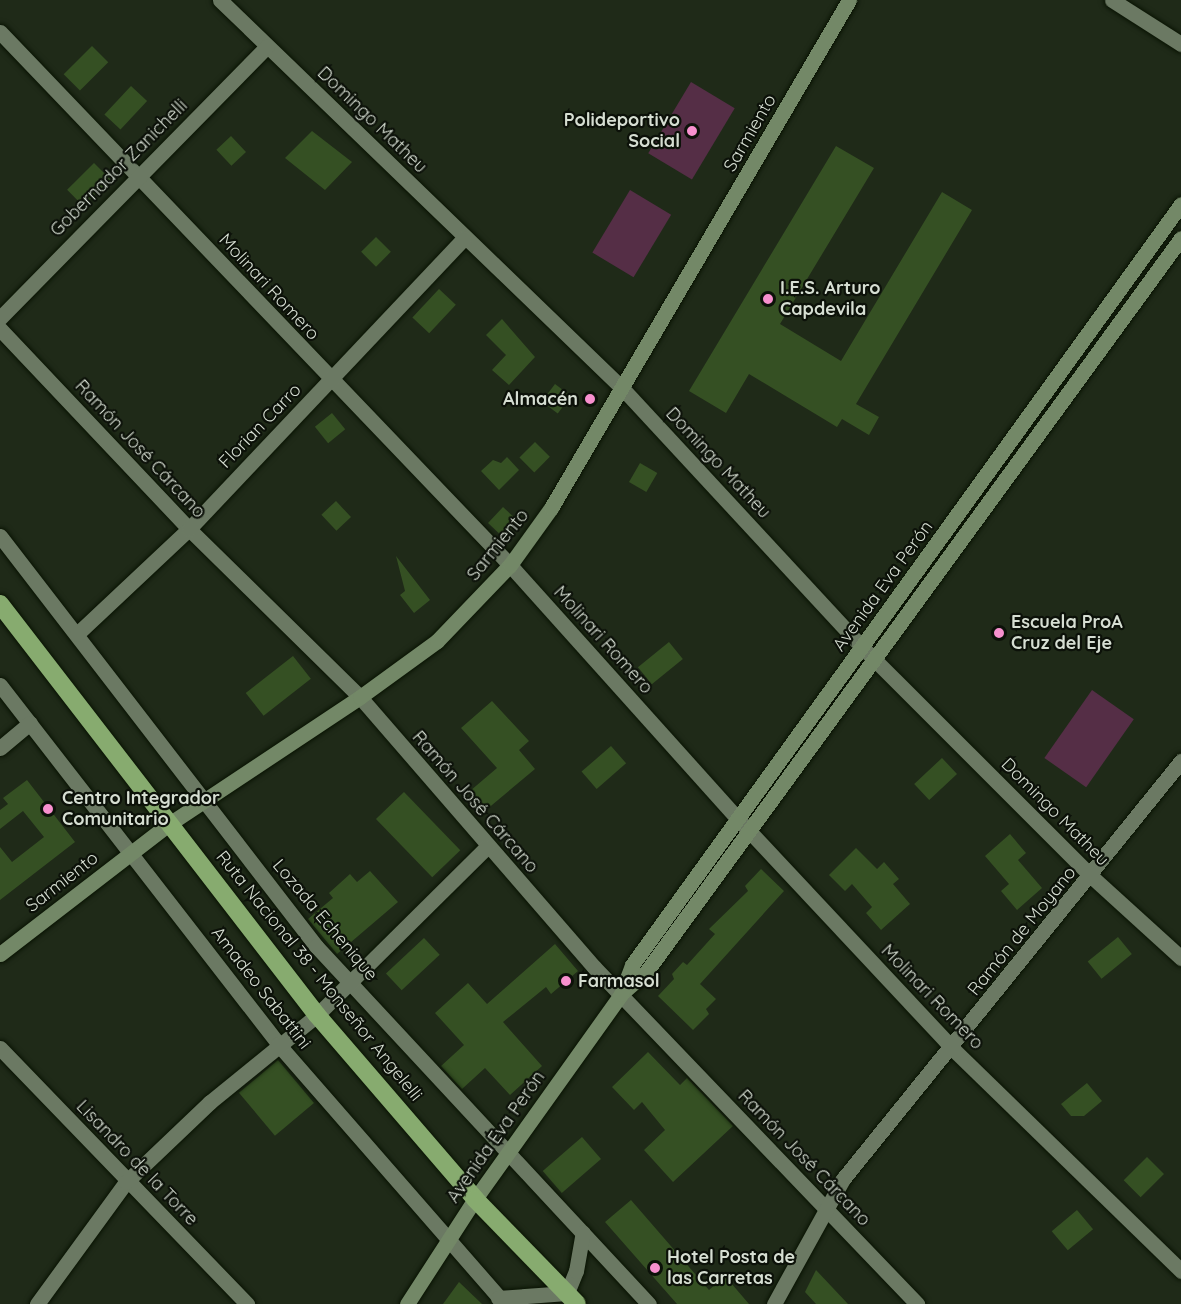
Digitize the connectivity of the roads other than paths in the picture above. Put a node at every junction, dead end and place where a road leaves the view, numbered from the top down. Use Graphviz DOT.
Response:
graph roads {
  1 [pos="220,0"];
  2 [pos="849,0"];
  3 [pos="1112,0"];
  4 [pos="0,32"];
  5 [pos="1181,44"];
  6 [pos="267,46"];
  7 [pos="137,177"];
  8 [pos="1181,204"];
  9 [pos="464,238"];
  10 [pos="1181,238"];
  11 [pos="0,318"];
  12 [pos="0,329"];
  13 [pos="330,381"];
  14 [pos="623,389"];
  15 [pos="189,529"];
  16 [pos="0,536"];
  17 [pos="510,565"];
  18 [pos="0,604"];
  19 [pos="77,634"];
  20 [pos="862,647"];
  21 [pos="876,660"];
  22 [pos="0,685"];
  23 [pos="360,697"];
  24 [pos="30,723"];
  25 [pos="0,748"];
  26 [pos="1181,761"];
  27 [pos="203,801"];
  28 [pos="169,824"];
  29 [pos="744,825"];
  30 [pos="487,847"];
  31 [pos="132,852"];
  32 [pos="1091,876"];
  33 [pos="0,954"];
  34 [pos="1181,958"];
  35 [pos="350,983"];
  36 [pos="621,994"];
  37 [pos="317,1015"];
  38 [pos="278,1044"];
  39 [pos="0,1048"];
  40 [pos="952,1048"];
  41 [pos="509,1152"];
  42 [pos="126,1182"];
  43 [pos="475,1199"];
  44 [pos="825,1207"];
  45 [pos="583,1233"];
  46 [pos="450,1237"];
  47 [pos="1181,1271"];
  48 [pos="572,1298"];
  49 [pos="502,1301"];
  50 [pos="37,1304"];
  51 [pos="247,1304"];
  52 [pos="407,1304"];
  53 [pos="649,1304"];
  54 [pos="774,1304"];
  55 [pos="917,1304"];
  1 -- 6 [label="street, Domingo Matheu"];
  2 -- 14 [label="main road, Sarmiento"];
  3 -- 5 [label="street"];
  4 -- 7 [label="street, Molinari Romero"];
  6 -- 7 [label="street, Gobernador Zanichelli"];
  6 -- 9 [label="street, Domingo Matheu"];
  7 -- 11 [label="street, Gobernador Zanichelli"];
  7 -- 13 [label="street, Molinari Romero"];
  8 -- 20 [label="main road, Avenida Eva Perón"];
  9 -- 13 [label="street, Florian Carro"];
  9 -- 14 [label="street, Domingo Matheu"];
  10 -- 21 [label="main road, Avenida Eva Perón"];
  12 -- 15 [label="street, Ramón José Cárcano"];
  13 -- 15 [label="street, Florian Carro"];
  13 -- 17 [label="street, Molinari Romero"];
  14 -- 17 [label="main road, Sarmiento"];
  14 -- 20 [label="street, Domingo Matheu"];
  15 -- 19 [label="street, Florian Carro"];
  15 -- 23 [label="street, Ramón José Cárcano"];
  16 -- 19 [label="street, Lozada Echenique"];
  17 -- 23 [label="main road, Sarmiento"];
  17 -- 29 [label="street, Molinari Romero"];
  18 -- 28 [label="highway, Ruta Nacional 38 - Monseñor Angelelli"];
  19 -- 27 [label="street, Lozada Echenique"];
  20 -- 21 [label="street, Domingo Matheu"];
  20 -- 29 [label="main road, Avenida Eva Perón"];
  21 -- 29 [label="main road, Avenida Eva Perón"];
  21 -- 32 [label="street, Domingo Matheu"];
  22 -- 24 [label="street, Amadeo Sabattini"];
  23 -- 27 [label="main road, Sarmiento"];
  23 -- 30 [label="street, Ramón José Cárcano"];
  24 -- 25 [label="street"];
  24 -- 31 [label="street, Amadeo Sabattini"];
  26 -- 32 [label="street, Ramón de Moyano"];
  27 -- 28 [label="main road, Sarmiento"];
  27 -- 35 [label="street, Lozada Echenique"];
  28 -- 31 [label="main road, Sarmiento"];
  28 -- 37 [label="highway, Ruta Nacional 38 - Monseñor Angelelli"];
  29 -- 36 [label="main road, Avenida Eva Perón"];
  29 -- 40 [label="street, Molinari Romero"];
  30 -- 35 [label="street"];
  30 -- 36 [label="street, Ramón José Cárcano"];
  31 -- 33 [label="main road, Sarmiento"];
  31 -- 38 [label="street, Amadeo Sabattini"];
  32 -- 34 [label="street, Domingo Matheu"];
  32 -- 40 [label="street, Ramón de Moyano"];
  35 -- 37 [label="street"];
  35 -- 41 [label="street, Lozada Echenique"];
  36 -- 41 [label="main road, Avenida Eva Perón"];
  36 -- 44 [label="street, Ramón José Cárcano"];
  37 -- 38 [label="street"];
  37 -- 43 [label="highway, Ruta Nacional 38 - Monseñor Angelelli"];
  38 -- 42 [label="street"];
  38 -- 46 [label="street, Amadeo Sabattini"];
  39 -- 42 [label="street, Lisandro de la Torre"];
  40 -- 44 [label="street, Ramón de Moyano"];
  40 -- 47 [label="street, Molinari Romero"];
  41 -- 43 [label="main road, Avenida Eva Perón"];
  41 -- 45 [label="street, Lozada Echenique"];
  42 -- 50 [label="street"];
  42 -- 51 [label="street, Lisandro de la Torre"];
  43 -- 46 [label="main road, Avenida Eva Perón"];
  43 -- 48 [label="highway, Ruta Nacional 38 - Monseñor Angelelli"];
  44 -- 54 [label="street, Ramón de Moyano"];
  44 -- 55 [label="street, Ramón José Cárcano"];
  45 -- 48 [label="street"];
  45 -- 53 [label="street, Lozada Echenique"];
  46 -- 49 [label="street, Amadeo Sabattini"];
  46 -- 52 [label="main road, Avenida Eva Perón"];
  48 -- 49 [label="street"];
}
